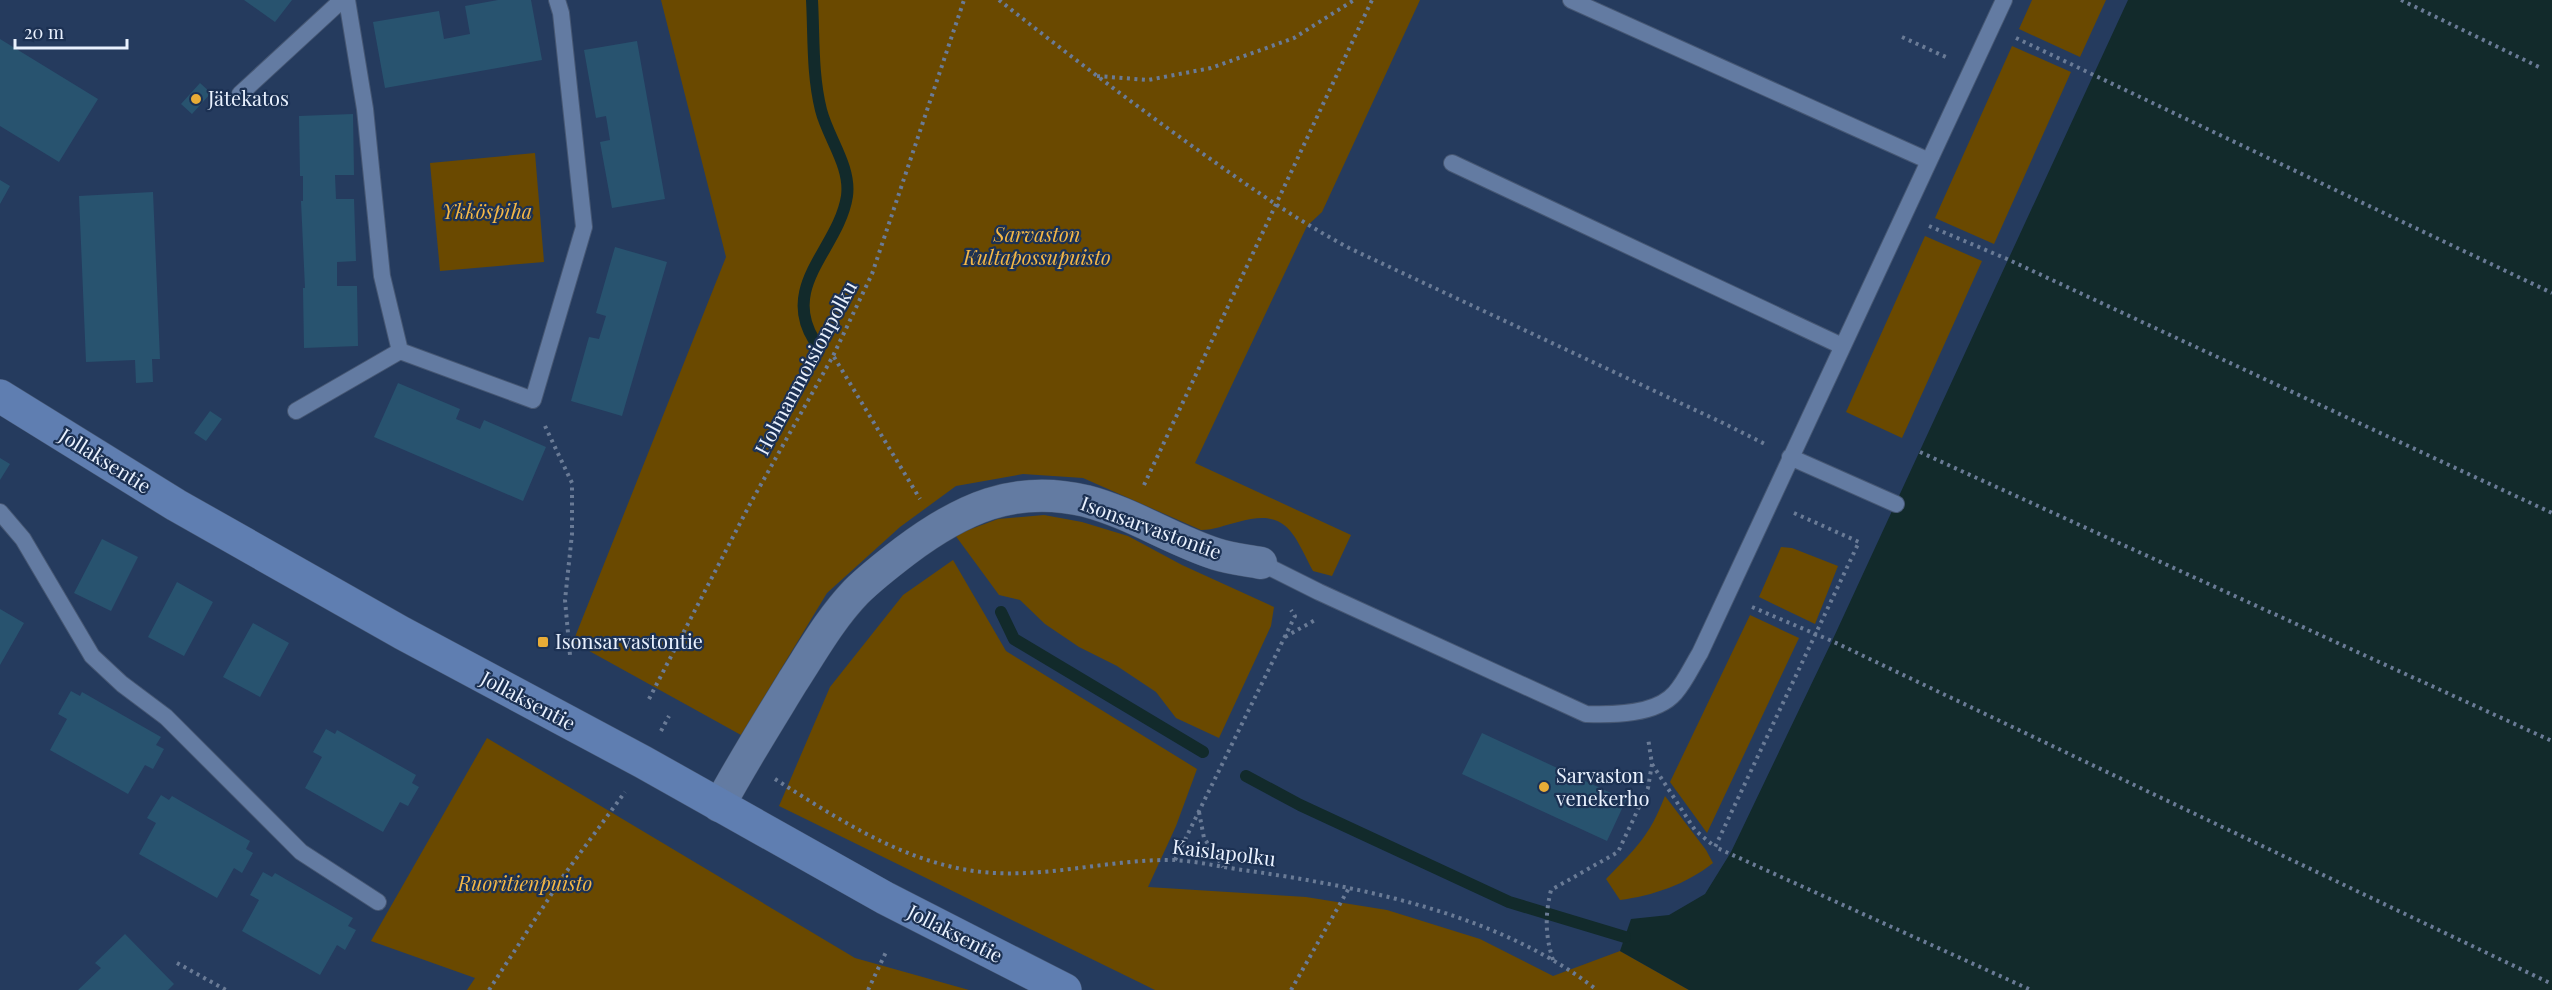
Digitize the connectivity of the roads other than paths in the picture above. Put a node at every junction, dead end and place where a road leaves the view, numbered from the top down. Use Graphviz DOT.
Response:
graph roads {
  1 [pos="344,0"];
  2 [pos="557,0"];
  3 [pos="1571,0"];
  4 [pos="2004,0"];
  5 [pos="240,94"];
  6 [pos="1927,160"];
  7 [pos="1452,163"];
  8 [pos="1842,346"];
  9 [pos="400,351"];
  10 [pos="0,396"];
  11 [pos="296,411"];
  12 [pos="1790,457"];
  13 [pos="1896,504"];
  14 [pos="0,512"];
  15 [pos="1261,563"];
  16 [pos="719,806"];
  17 [pos="378,902"];
  18 [pos="1065,990"];
  1 -- 5 [label="lane"];
  1 -- 9 [label="lane"];
  2 -- 9 [label="lane"];
  3 -- 6 [label="lane"];
  4 -- 6 [label="lane"];
  6 -- 8 [label="lane"];
  7 -- 8 [label="lane"];
  8 -- 12 [label="lane"];
  9 -- 11 [label="lane"];
  10 -- 16 [label="main road, Jollaksentie"];
  12 -- 13 [label="lane"];
  12 -- 15 [label="lane"];
  14 -- 17 [label="lane"];
  15 -- 16 [label="street, Isonsarvastontie"];
  16 -- 18 [label="main road, Jollaksentie"];
}
